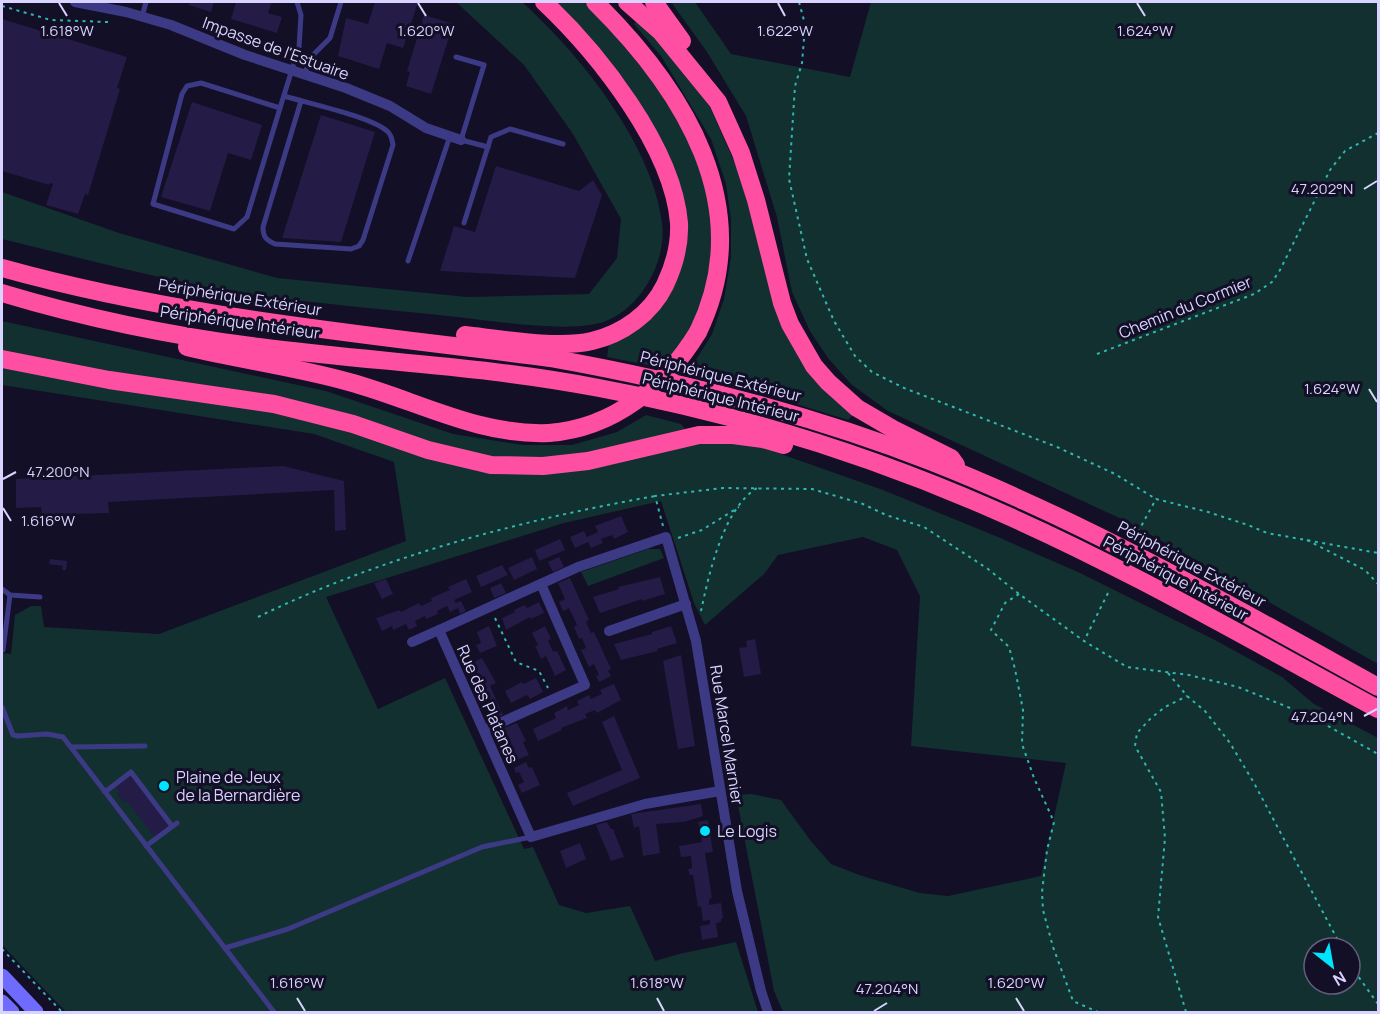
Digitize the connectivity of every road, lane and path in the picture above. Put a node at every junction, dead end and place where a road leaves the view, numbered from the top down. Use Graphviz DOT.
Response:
graph roads {
  1 [pos="75,2"];
  2 [pos="146,2"];
  3 [pos="296,2"];
  4 [pos="341,2"];
  5 [pos="544,2"];
  6 [pos="595,2"];
  7 [pos="627,2"];
  8 [pos="654,2"];
  9 [pos="799,2"];
  10 [pos="2,6"];
  11 [pos="128,7"];
  12 [pos="142,16"];
  13 [pos="109,22"];
  14 [pos="456,57"];
  15 [pos="292,69"];
  16 [pos="305,74"];
  17 [pos="284,96"];
  18 [pos="301,101"];
  19 [pos="718,102"];
  20 [pos="280,108"];
  21 [pos="1378,133"];
  22 [pos="450,136"];
  23 [pos="461,140"];
  24 [pos="563,144"];
  25 [pos="488,147"];
  26 [pos="464,224"];
  27 [pos="408,261"];
  28 [pos="2,268"];
  29 [pos="2,293"];
  30 [pos="2,300"];
  31 [pos="357,334"];
  32 [pos="1097,354"];
  33 [pos="2,359"];
  34 [pos="963,474"];
  35 [pos="759,487"];
  36 [pos="940,487"];
  37 [pos="655,496"];
  38 [pos="1156,499"];
  39 [pos="739,507"];
  40 [pos="1138,532"];
  41 [pos="666,537"];
  42 [pos="1305,539"];
  43 [pos="1378,553"];
  44 [pos="541,584"];
  45 [pos="1378,584"];
  46 [pos="2,590"];
  47 [pos="1108,593"];
  48 [pos="1018,594"];
  49 [pos="10,595"];
  50 [pos="40,597"];
  51 [pos="686,604"];
  52 [pos="490,607"];
  53 [pos="258,617"];
  54 [pos="692,625"];
  55 [pos="439,630"];
  56 [pos="609,631"];
  57 [pos="1084,641"];
  58 [pos="412,642"];
  59 [pos="3,650"];
  60 [pos="1168,673"];
  61 [pos="1378,687"];
  62 [pos="1188,696"];
  63 [pos="554,699"];
  64 [pos="2,707"];
  65 [pos="1378,709"];
  66 [pos="484,730"];
  67 [pos="145,746"];
  68 [pos="71,747"];
  69 [pos="1378,754"];
  70 [pos="720,791"];
  71 [pos="105,792"];
  72 [pos="531,837"];
  73 [pos="146,846"];
  74 [pos="1336,936"];
  75 [pos="225,948"];
  76 [pos="2,949"];
  77 [pos="2,976"];
  78 [pos="1362,982"];
  79 [pos="2,1002"];
  80 [pos="1378,1004"];
  81 [pos="12,1012"];
  82 [pos="36,1012"];
  83 [pos="62,1012"];
  84 [pos="274,1012"];
  85 [pos="768,1012"];
  86 [pos="1098,1012"];
  87 [pos="1186,1012"];
  1 -- 11 [label="street, Impasse de l'Estuaire"];
  2 -- 12 [label="lane"];
  3 -- 15 [label="lane"];
  4 -- 16 [label="lane"];
  5 -- 31 [label="highway"];
  6 -- 30 [label="highway, bridge"];
  7 -- 19 [label="highway"];
  8 -- 19 [label="highway"];
  9 -- 38 [label="path"];
  10 -- 13 [label="path"];
  11 -- 12 [label="street, Impasse de l'Estuaire"];
  12 -- 15 [label="street, Impasse de l'Estuaire"];
  14 -- 23 [label="lane"];
  15 -- 16 [label="street, Impasse de l'Estuaire"];
  15 -- 17 [label="lane"];
  16 -- 22 [label="street, Impasse de l'Estuaire"];
  17 -- 18 [label="lane"];
  17 -- 20 [label="lane"];
  18 -- 18 [label="lane"];
  19 -- 34 [label="highway"];
  20 -- 20 [label="lane"];
  21 -- 32 [label="path, Chemin du Cormier"];
  22 -- 23 [label="street, Impasse de l'Estuaire"];
  22 -- 27 [label="lane"];
  23 -- 25 [label="lane"];
  24 -- 25 [label="lane"];
  25 -- 26 [label="lane"];
  28 -- 31 [label="highway, Périphérique Extérieur"];
  29 -- 36 [label="highway, Périphérique Intérieur"];
  31 -- 34 [label="highway, Périphérique Extérieur"];
  33 -- 36 [label="highway"];
  34 -- 61 [label="highway, Périphérique Extérieur"];
  35 -- 37 [label="path"];
  35 -- 39 [label="path"];
  35 -- 48 [label="path"];
  36 -- 65 [label="highway, Périphérique Intérieur"];
  37 -- 41 [label="path"];
  37 -- 53 [label="path"];
  38 -- 40 [label="path"];
  38 -- 42 [label="path"];
  39 -- 41 [label="path"];
  39 -- 54 [label="path"];
  41 -- 44 [label="street, Rue des Platanes"];
  41 -- 51 [label="street, Rue Marcel Marnier"];
  42 -- 43 [label="path"];
  42 -- 45 [label="path"];
  44 -- 52 [label="street, Rue des Platanes"];
  44 -- 63 [label="street"];
  46 -- 49 [label="lane"];
  47 -- 57 [label="path"];
  48 -- 57 [label="path"];
  48 -- 86 [label="path"];
  49 -- 50 [label="lane"];
  49 -- 59 [label="lane"];
  51 -- 54 [label="street, Rue Marcel Marnier"];
  51 -- 56 [label="street"];
  52 -- 55 [label="street, Rue des Platanes"];
  52 -- 63 [label="path"];
  54 -- 70 [label="street, Rue Marcel Marnier"];
  55 -- 58 [label="street"];
  55 -- 66 [label="street, Rue des Platanes"];
  57 -- 60 [label="path"];
  60 -- 62 [label="path"];
  60 -- 69 [label="path"];
  62 -- 74 [label="path"];
  62 -- 87 [label="path"];
  63 -- 66 [label="street"];
  64 -- 68 [label="lane"];
  66 -- 72 [label="street, Rue des Platanes"];
  67 -- 68 [label="lane"];
  68 -- 71 [label="lane"];
  70 -- 72 [label="street"];
  70 -- 85 [label="street, Rue Marcel Marnier"];
  71 -- 73 [label="lane"];
  71 -- 73 [label="lane"];
  72 -- 75 [label="lane"];
  73 -- 75 [label="lane"];
  75 -- 84 [label="lane"];
  76 -- 83 [label="path"];
  77 -- 82 [label="street"];
  78 -- 80 [label="path"];
  79 -- 81 [label="street"];
}
